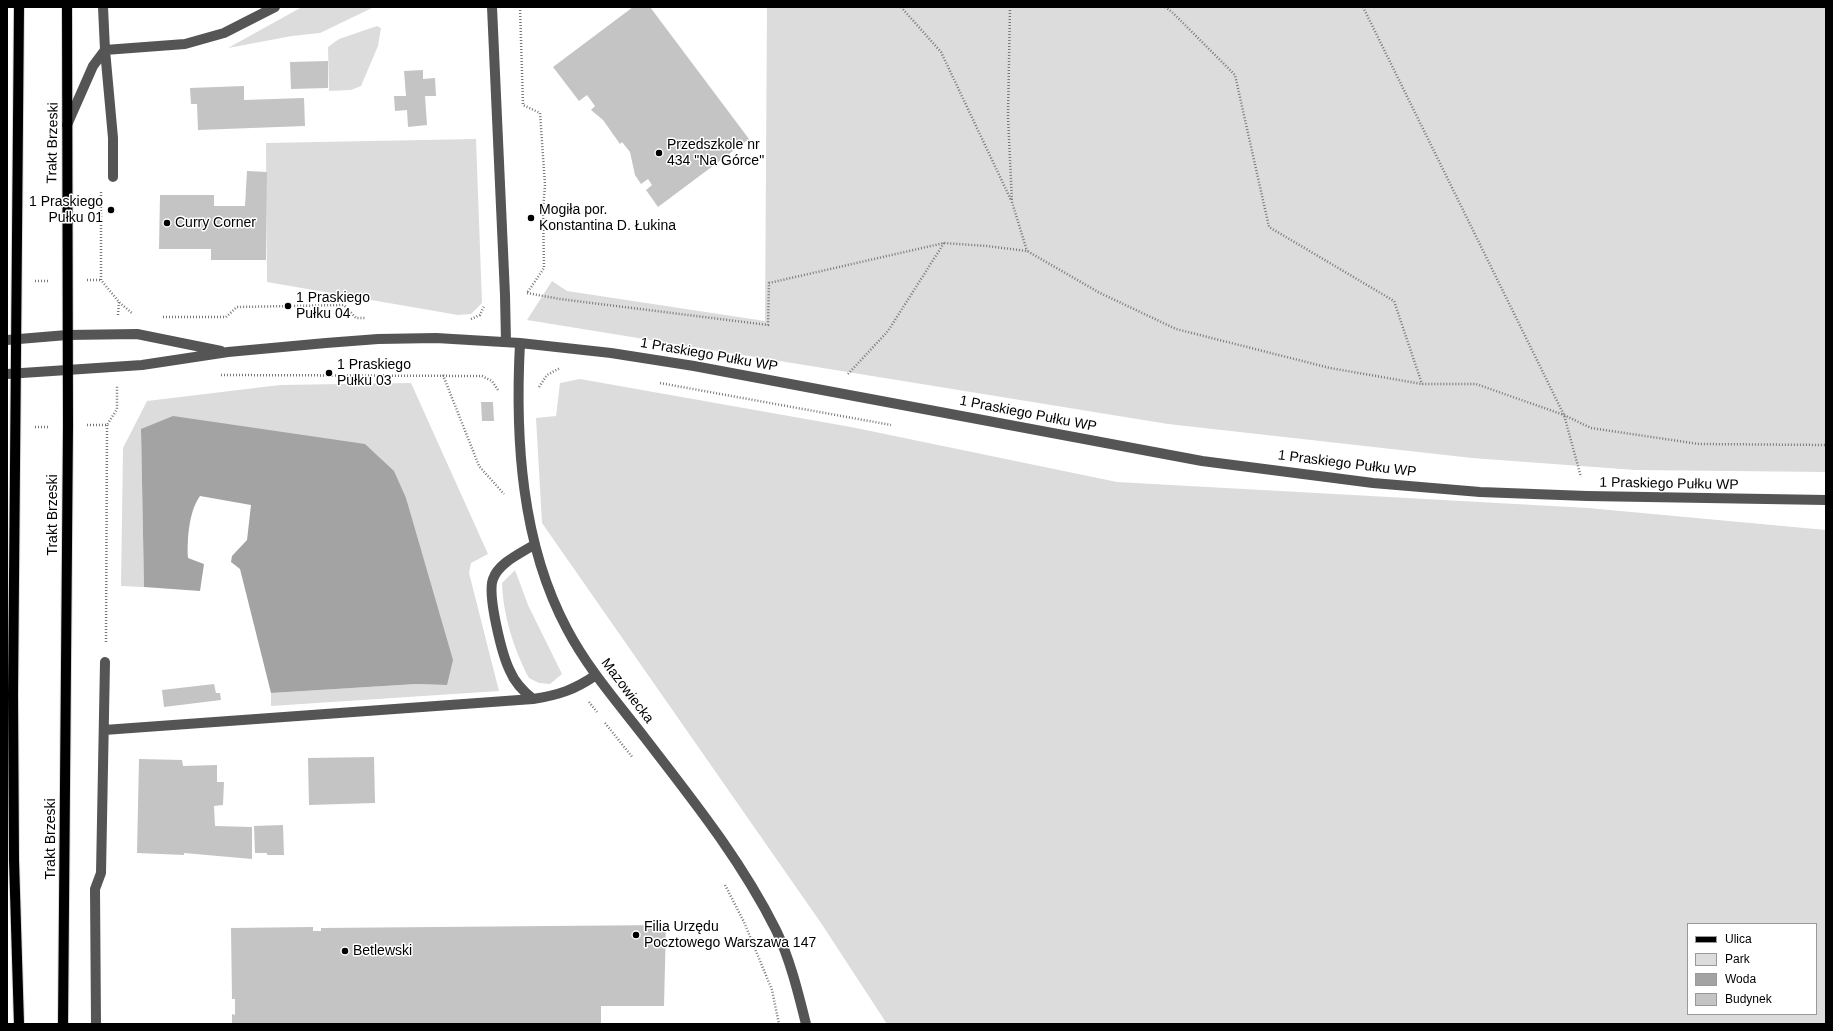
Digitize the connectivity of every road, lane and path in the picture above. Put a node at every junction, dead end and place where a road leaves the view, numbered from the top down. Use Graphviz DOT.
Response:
graph roads {
  1 [pos="19,7"];
  2 [pos="67,7"];
  3 [pos="103,7"];
  4 [pos="275,7"];
  5 [pos="492,7"];
  6 [pos="520,7"];
  7 [pos="901,7"];
  8 [pos="1010,7"];
  9 [pos="1165,7"];
  10 [pos="1363,7"];
  11 [pos="105,50"];
  12 [pos="67,125"];
  13 [pos="113,177"];
  14 [pos="1012,202"];
  15 [pos="944,244"];
  16 [pos="1026,251"];
  17 [pos="527,293"];
  18 [pos="505,295"];
  19 [pos="119,302"];
  20 [pos="137,317"];
  21 [pos="158,317"];
  22 [pos="371,318"];
  23 [pos="468,321"];
  24 [pos="118,334"];
  25 [pos="67,335"];
  26 [pos="11,340"];
  27 [pos="506,342"];
  28 [pos="520,343"];
  29 [pos="228,352"];
  30 [pos="118,366"];
  31 [pos="67,370"];
  32 [pos="11,374"];
  33 [pos="219,375"];
  34 [pos="443,375"];
  35 [pos="125,384"];
  36 [pos="1422,384"];
  37 [pos="117,385"];
  38 [pos="499,391"];
  39 [pos="833,391"];
  40 [pos="1564,415"];
  41 [pos="107,425"];
  42 [pos="68,426"];
  43 [pos="16,428"];
  44 [pos="1826,445"];
  45 [pos="1587,496"];
  46 [pos="508,498"];
  47 [pos="1826,500"];
  48 [pos="536,544"];
  49 [pos="106,662"];
  50 [pos="596,675"];
  51 [pos="533,699"];
  52 [pos="104,730"];
  53 [pos="18,1024"];
  54 [pos="63,1024"];
  55 [pos="96,1024"];
  56 [pos="806,1024"];
  1 -- 26 [label="main road"];
  2 -- 12 [label="main road, Trakt Brzeski"];
  3 -- 11 [label="street"];
  4 -- 11 [label="street"];
  5 -- 18 [label="street"];
  6 -- 17 [label="path"];
  7 -- 14 [label="path"];
  8 -- 14 [label="path"];
  9 -- 36 [label="path"];
  10 -- 40 [label="path"];
  11 -- 12 [label="street"];
  11 -- 13 [label="street"];
  12 -- 25 [label="main road, Trakt Brzeski"];
  13 -- 19 [label="path"];
  14 -- 16 [label="path"];
  15 -- 16 [label="path"];
  15 -- 17 [label="path"];
  15 -- 39 [label="path"];
  16 -- 36 [label="path"];
  17 -- 18 [label="path"];
  18 -- 23 [label="path"];
  18 -- 27 [label="street"];
  19 -- 20 [label="path"];
  19 -- 24 [label="path"];
  21 -- 22 [label="path"];
  24 -- 25 [label="street, 1 Praskiego Pułku WP"];
  24 -- 29 [label="street, 1 Praskiego Pułku WP"];
  25 -- 26 [label="street, 1 Praskiego Pułku WP"];
  25 -- 31 [label="main road, Trakt Brzeski"];
  26 -- 32 [label="main road"];
  27 -- 28 [label="street, 1 Praskiego Pułku WP"];
  27 -- 29 [label="street, 1 Praskiego Pułku WP"];
  28 -- 39 [label="street, 1 Praskiego Pułku WP"];
  28 -- 48 [label="street, Mazowiecka"];
  29 -- 30 [label="street, 1 Praskiego Pułku WP"];
  30 -- 31 [label="street, 1 Praskiego Pułku WP"];
  30 -- 37 [label="path"];
  31 -- 32 [label="street, 1 Praskiego Pułku WP"];
  31 -- 42 [label="main road, Trakt Brzeski"];
  32 -- 43 [label="main road"];
  33 -- 34 [label="path"];
  34 -- 38 [label="path"];
  34 -- 46 [label="path"];
  35 -- 37 [label="path"];
  36 -- 40 [label="path"];
  37 -- 41 [label="path"];
  39 -- 45 [label="street, 1 Praskiego Pułku WP"];
  40 -- 44 [label="path"];
  40 -- 45 [label="path"];
  41 -- 42 [label="path"];
  41 -- 49 [label="path"];
  42 -- 43 [label="path"];
  42 -- 54 [label="main road, Trakt Brzeski"];
  43 -- 53 [label="main road"];
  45 -- 47 [label="street, 1 Praskiego Pułku WP"];
  48 -- 50 [label="street, Mazowiecka"];
  48 -- 51 [label="street"];
  49 -- 52 [label="street"];
  50 -- 51 [label="street"];
  50 -- 56 [label="street, Mazowiecka"];
  51 -- 52 [label="street"];
  52 -- 55 [label="street"];
}
